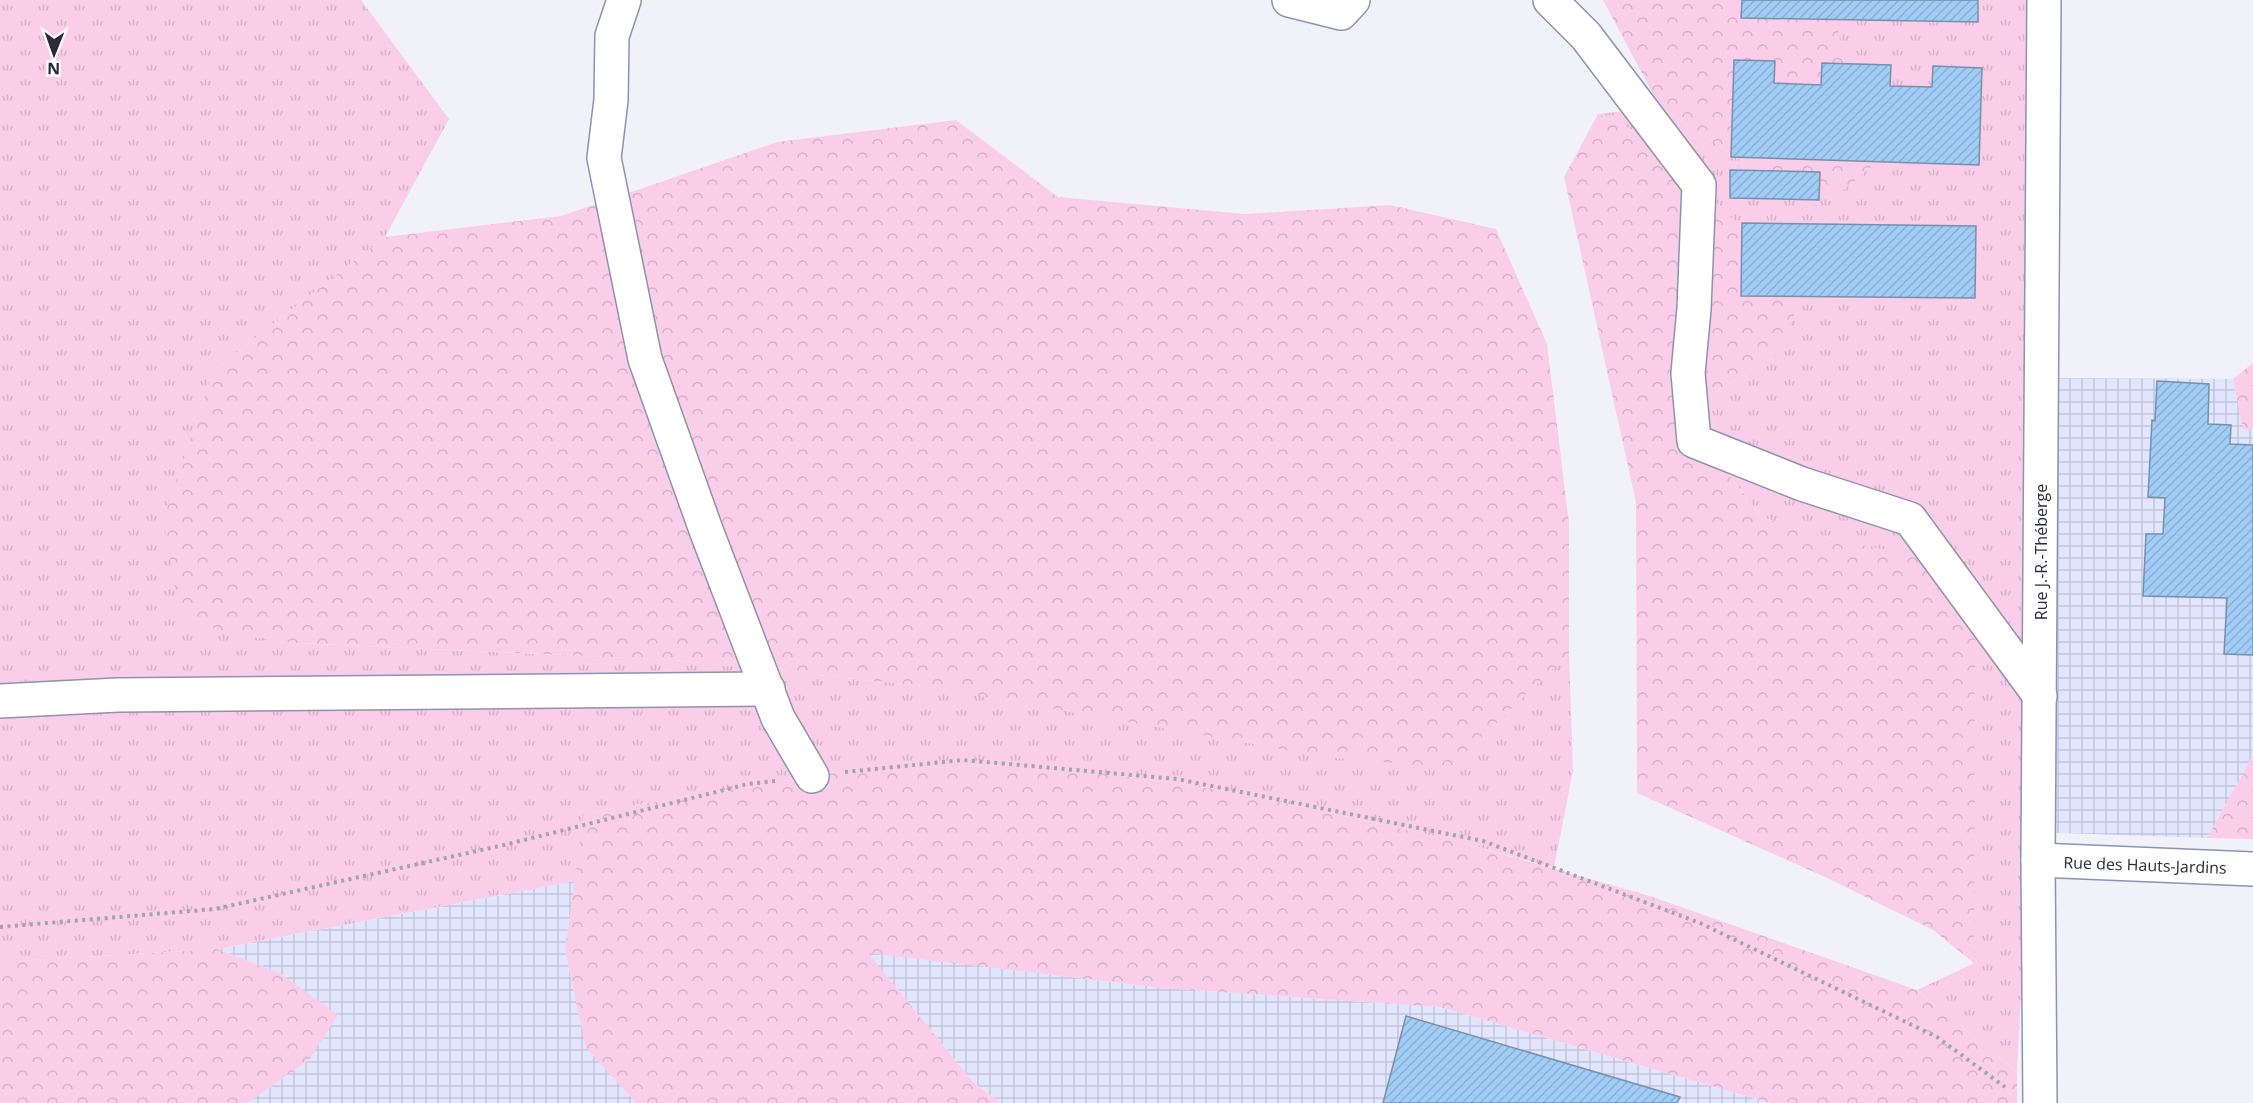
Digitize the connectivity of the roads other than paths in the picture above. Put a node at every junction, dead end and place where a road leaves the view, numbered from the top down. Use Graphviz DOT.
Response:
graph roads {
  1 [pos="624,0"];
  2 [pos="1289,0"];
  3 [pos="1353,0"];
  4 [pos="1551,0"];
  5 [pos="2044,0"];
  6 [pos="768,690"];
  7 [pos="2040,696"];
  8 [pos="0,701"];
  9 [pos="812,776"];
  10 [pos="2038,860"];
  11 [pos="2253,869"];
  12 [pos="2040,1103"];
  1 -- 6 [label="street"];
  2 -- 3 [label="street"];
  4 -- 7 [label="street"];
  5 -- 7 [label="street, Rue J.-R.-Théberge"];
  6 -- 8 [label="street"];
  6 -- 9 [label="street"];
  7 -- 10 [label="street, Rue J.-R.-Théberge"];
  10 -- 11 [label="street, Rue des Hauts-Jardins"];
  10 -- 12 [label="street, Rue J.-R.-Théberge"];
}
